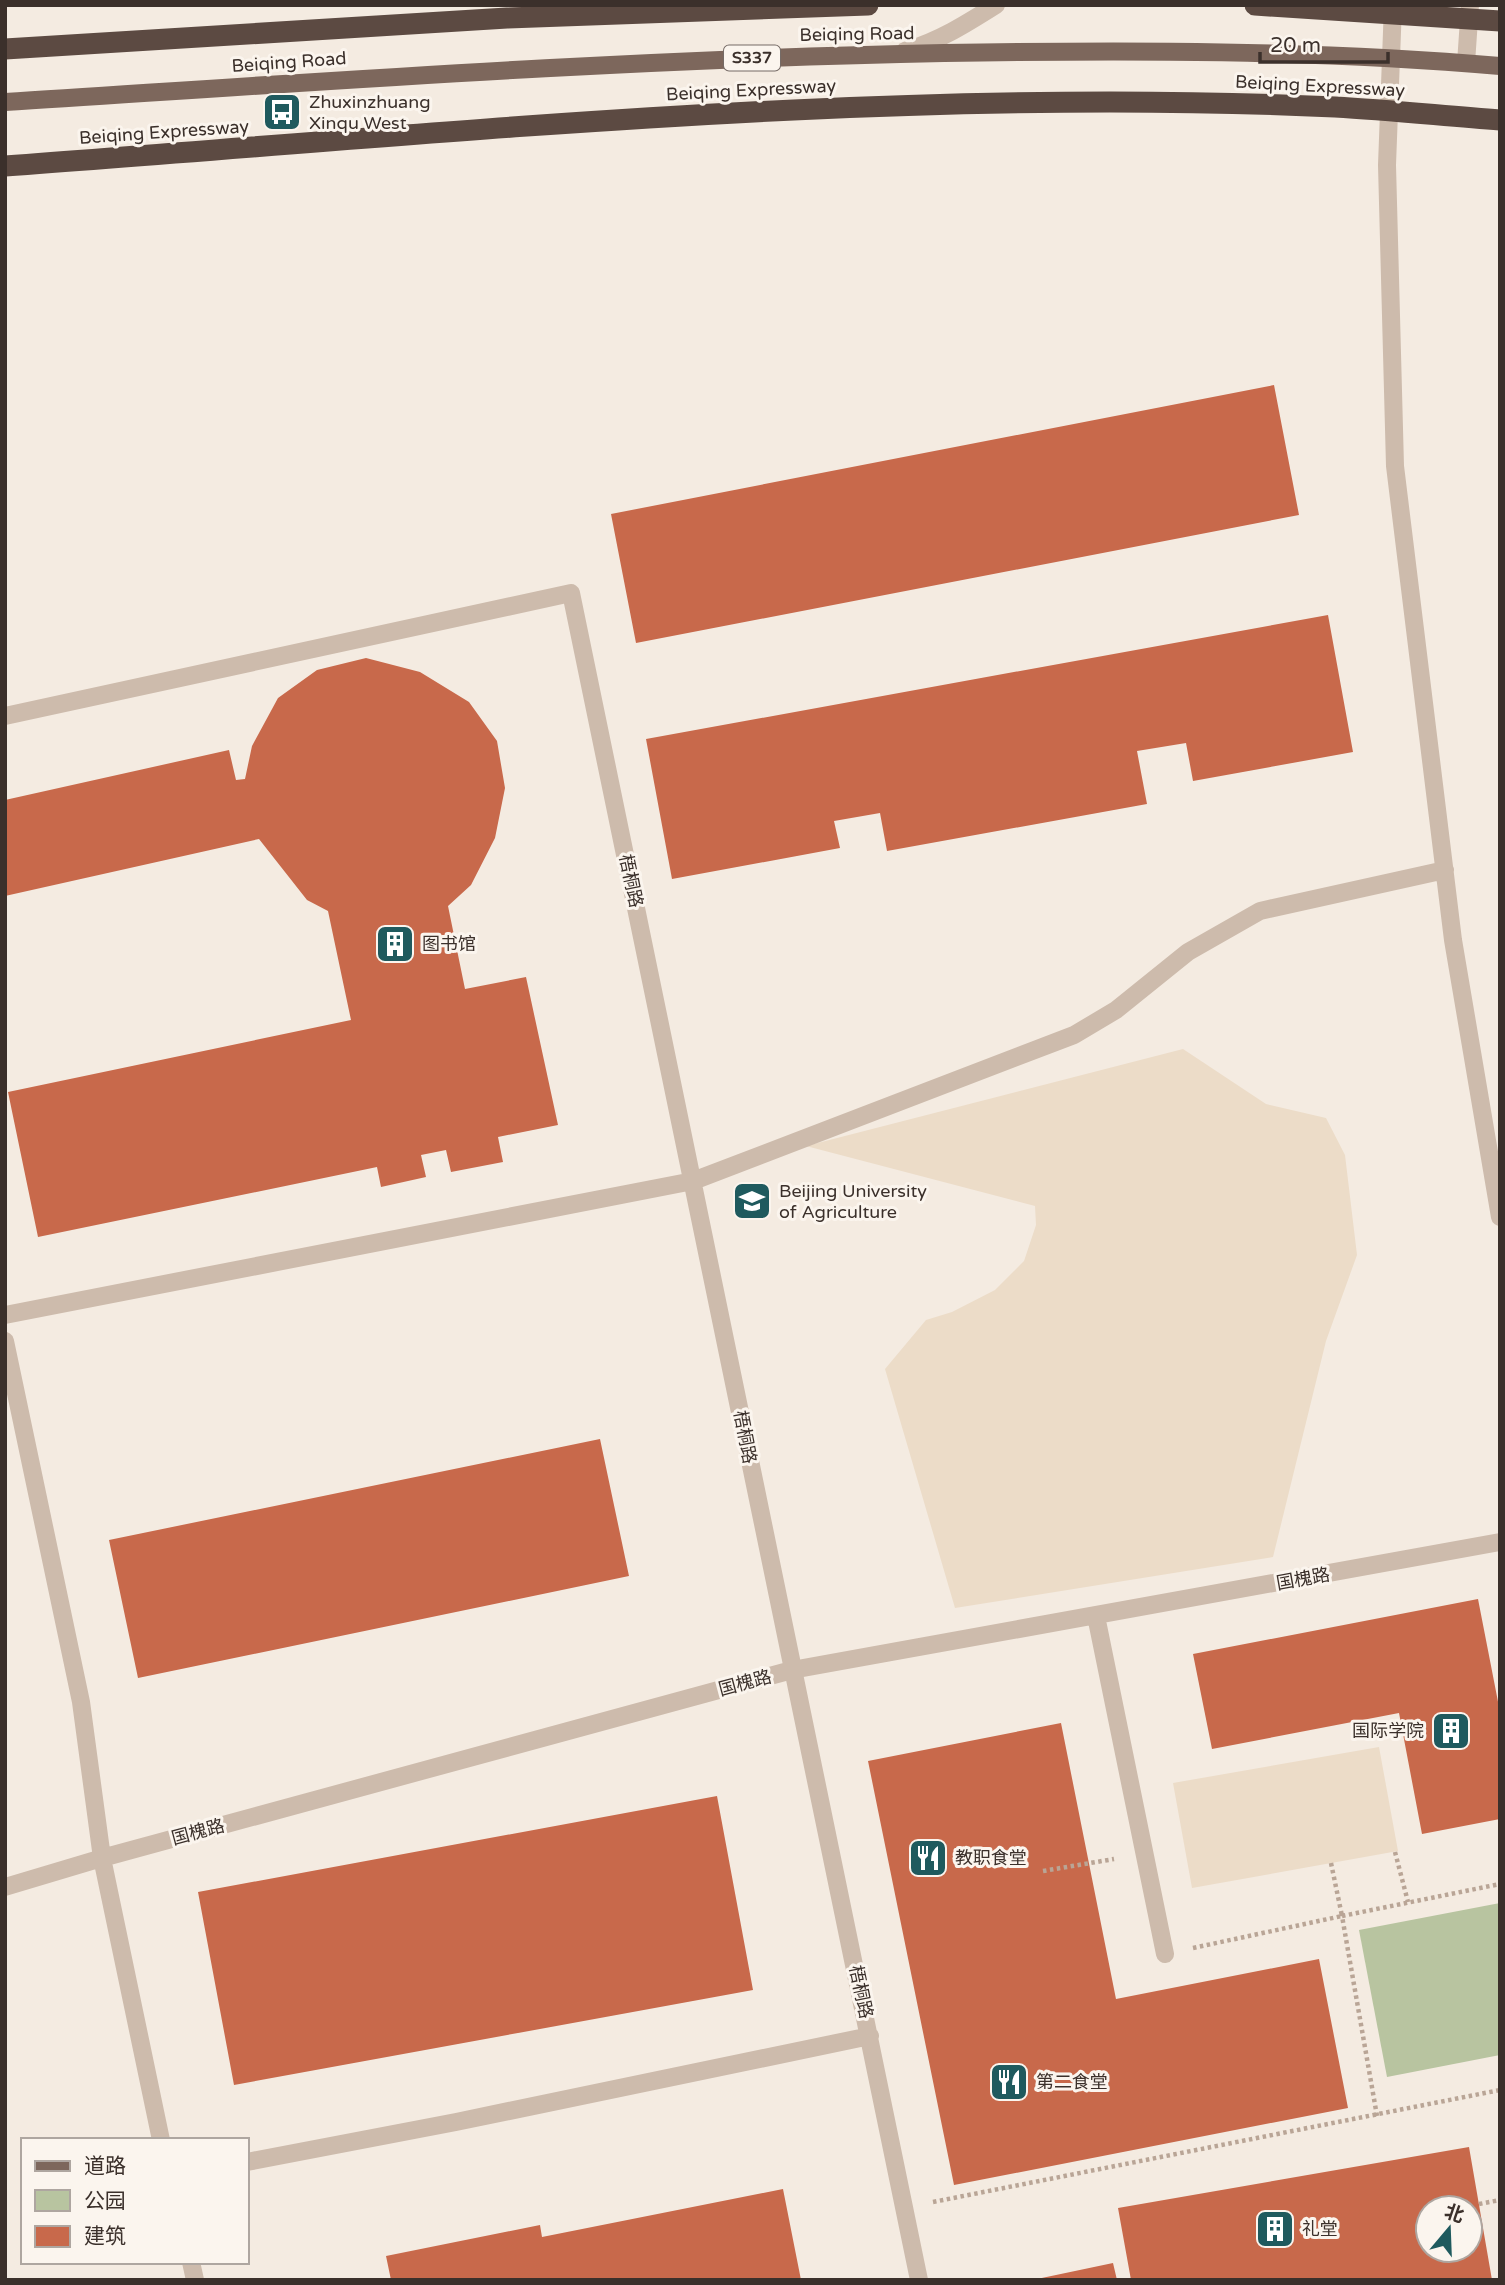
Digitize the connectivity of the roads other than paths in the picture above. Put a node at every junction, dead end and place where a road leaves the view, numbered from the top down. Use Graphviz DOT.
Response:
graph roads {
  1 [pos="868,5"];
  2 [pos="996,5"];
  3 [pos="1255,5"];
  4 [pos="1393,5"];
  5 [pos="1470,5"];
  6 [pos="1500,21"];
  7 [pos="5,49"];
  8 [pos="866,55"];
  9 [pos="1391,57"];
  10 [pos="1466,63"];
  11 [pos="1500,66"];
  12 [pos="5,102"];
  13 [pos="1500,120"];
  14 [pos="5,166"];
  15 [pos="5,716"];
  16 [pos="1445,870"];
  17 [pos="1495,1163"];
  18 [pos="693,1181"];
  19 [pos="1500,1217"];
  20 [pos="5,1315"];
  21 [pos="5,1341"];
  22 [pos="1500,1542"];
  23 [pos="1096,1616"];
  24 [pos="792,1670"];
  25 [pos="102,1858"];
  26 [pos="5,1887"];
  27 [pos="1165,1954"];
  28 [pos="870,2036"];
  29 [pos="161,2138"];
  30 [pos="248,2162"];
  31 [pos="919,2280"];
  1 -- 7 [label="highway"];
  2 -- 8 [label="street"];
  3 -- 6 [label="highway"];
  4 -- 9 [label="street"];
  5 -- 10 [label="street"];
  8 -- 9 [label="main road, Beiqing Road / S337"];
  8 -- 12 [label="main road, Beiqing Road / S337"];
  9 -- 10 [label="main road, Beiqing Road / S337"];
  9 -- 16 [label="street"];
  10 -- 11 [label="main road, Beiqing Road / S337"];
  13 -- 14 [label="highway, Beiqing Expressway"];
  15 -- 18 [label="street, 梧桐路"];
  16 -- 17 [label="street"];
  16 -- 18 [label="street"];
  17 -- 19 [label="street"];
  18 -- 20 [label="street"];
  18 -- 24 [label="street, 梧桐路"];
  21 -- 25 [label="street"];
  22 -- 23 [label="street, 国槐路"];
  23 -- 24 [label="street, 国槐路"];
  23 -- 27 [label="street"];
  24 -- 25 [label="street, 国槐路"];
  24 -- 28 [label="street, 梧桐路"];
  25 -- 26 [label="street, 国槐路"];
  25 -- 29 [label="street"];
  28 -- 30 [label="street"];
  28 -- 31 [label="street, 梧桐路"];
}
